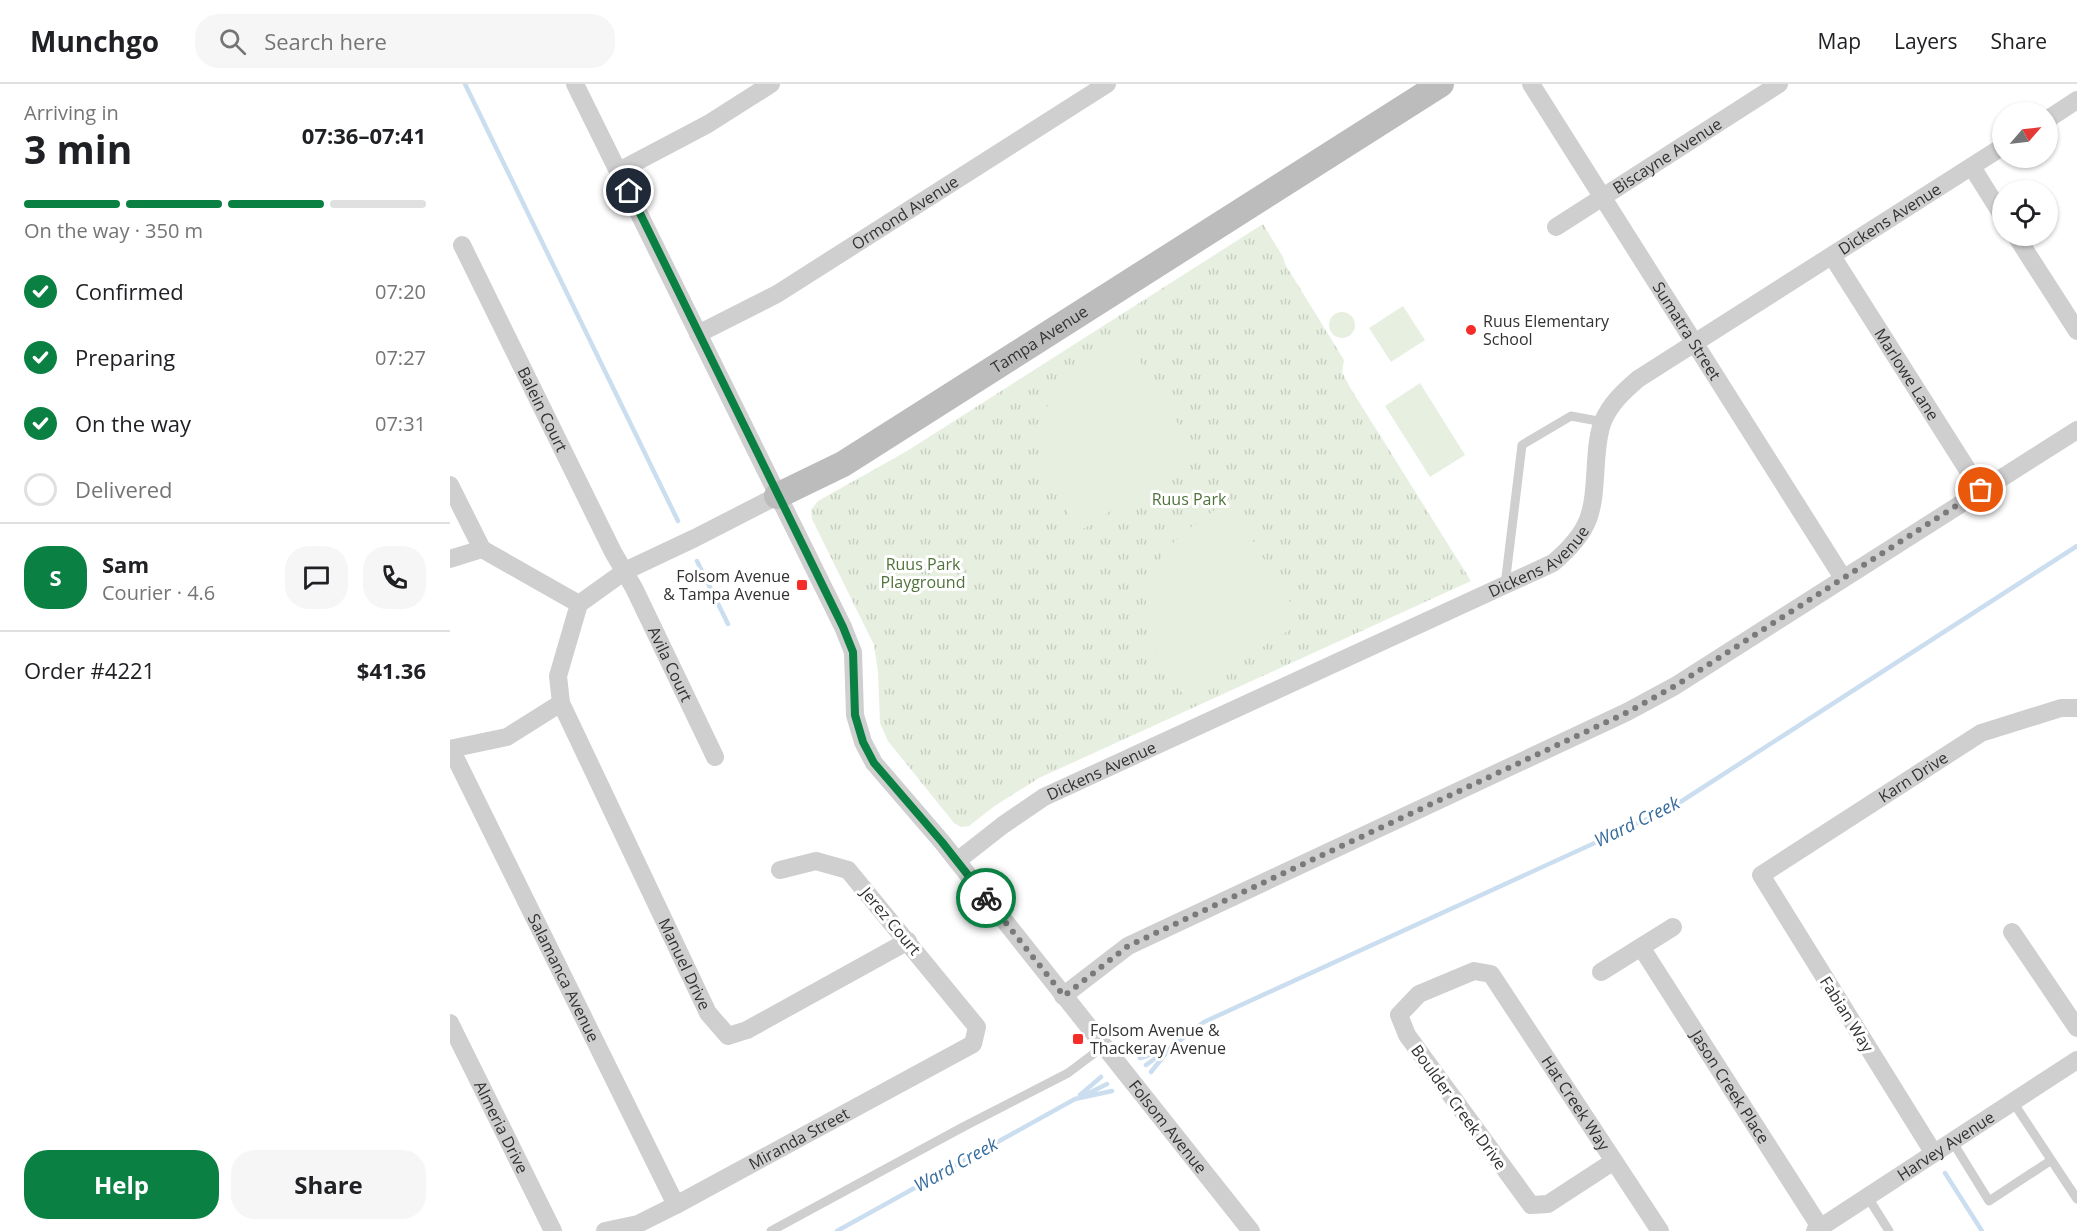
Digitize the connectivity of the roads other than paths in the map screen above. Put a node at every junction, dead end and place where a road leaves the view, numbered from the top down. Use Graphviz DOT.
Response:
graph roads {
  1 [pos="575,84"];
  2 [pos="771,84"];
  3 [pos="1107,84"];
  4 [pos="1441,84"];
  5 [pos="1531,84"];
  6 [pos="1779,84"];
  7 [pos="2077,100"];
  8 [pos="2058,112"];
  9 [pos="1992,154"];
  10 [pos="1972,167"];
  11 [pos="619,171"];
  12 [pos="1602,197"];
  13 [pos="1992,199"];
  14 [pos="1556,227"];
  15 [pos="462,245"];
  16 [pos="2022,246"];
  17 [pos="1832,256"];
  18 [pos="2077,331"];
  19 [pos="698,334"];
  20 [pos="1695,342"];
  21 [pos="1603,422"];
  22 [pos="2077,430"];
  23 [pos="450,484"];
  24 [pos="1981,490"];
  25 [pos="777,496"];
  26 [pos="482,549"];
  27 [pos="450,559"];
  28 [pos="625,571"];
  29 [pos="1843,578"];
  30 [pos="1505,587"];
  31 [pos="579,604"];
  32 [pos="561,703"];
  33 [pos="2077,708"];
  34 [pos="451,749"];
  35 [pos="715,757"];
  36 [pos="957,861"];
  37 [pos="780,870"];
  38 [pos="1761,875"];
  39 [pos="1673,927"];
  40 [pos="2012,932"];
  41 [pos="908,941"];
  42 [pos="1641,947"];
  43 [pos="1601,972"];
  44 [pos="1491,975"];
  45 [pos="1064,996"];
  46 [pos="450,1023"];
  47 [pos="977,1027"];
  48 [pos="2077,1028"];
  49 [pos="1104,1046"];
  50 [pos="2077,1060"];
  51 [pos="2013,1102"];
  52 [pos="1952,1141"];
  53 [pos="1933,1152"];
  54 [pos="1614,1161"];
  55 [pos="2050,1161"];
  56 [pos="1867,1196"];
  57 [pos="2077,1199"];
  58 [pos="676,1205"];
  59 [pos="1881,1227"];
  60 [pos="1244,1228"];
  61 [pos="1817,1229"];
  62 [pos="553,1231"];
  63 [pos="605,1231"];
  64 [pos="771,1231"];
  65 [pos="1660,1231"];
  66 [pos="1889,1231"];
  1 -- 11 [label="street, Folsom Avenue"];
  2 -- 11 [label="street"];
  3 -- 19 [label="street, Ormond Avenue"];
  4 -- 25 [label="street, Tampa Avenue"];
  5 -- 12 [label="street, Sumatra Street"];
  6 -- 12 [label="street, Biscayne Avenue"];
  7 -- 8 [label="street"];
  9 -- 10 [label="street, Dickens Avenue"];
  10 -- 13 [label="street"];
  10 -- 17 [label="street, Dickens Avenue"];
  11 -- 19 [label="street, Folsom Avenue"];
  12 -- 14 [label="street, Biscayne Avenue"];
  12 -- 20 [label="street, Sumatra Street"];
  15 -- 28 [label="street, Balein Court"];
  16 -- 18 [label="street"];
  17 -- 20 [label="street, Dickens Avenue"];
  17 -- 24 [label="street, Marlowe Lane"];
  19 -- 25 [label="street, Folsom Avenue"];
  20 -- 21 [label="street, Dickens Avenue"];
  20 -- 29 [label="street, Sumatra Street"];
  21 -- 30 [label="street, Dickens Avenue"];
  21 -- 30 [label="lane"];
  22 -- 24 [label="street"];
  23 -- 26 [label="street"];
  24 -- 29 [label="street"];
  25 -- 28 [label="street, Tampa Avenue"];
  25 -- 36 [label="street, Folsom Avenue"];
  26 -- 27 [label="street"];
  26 -- 31 [label="street"];
  28 -- 31 [label="street, Tampa Avenue"];
  28 -- 35 [label="street, Avila Court"];
  29 -- 45 [label="street"];
  30 -- 36 [label="street, Dickens Avenue"];
  31 -- 32 [label="street"];
  32 -- 34 [label="street"];
  32 -- 41 [label="street, Manuel Drive"];
  33 -- 38 [label="street, Karn Drive"];
  34 -- 58 [label="street, Salamanca Avenue"];
  36 -- 45 [label="street, Folsom Avenue"];
  37 -- 41 [label="street, Jerez Court"];
  38 -- 53 [label="street, Fabian Way"];
  39 -- 42 [label="street"];
  40 -- 48 [label="street"];
  41 -- 47 [label="street, Jerez Court"];
  42 -- 43 [label="street"];
  42 -- 61 [label="street, Jason Creek Place"];
  44 -- 54 [label="street, Hat Creek Way"];
  44 -- 54 [label="street, Boulder Creek Drive"];
  45 -- 49 [label="street, Folsom Avenue"];
  46 -- 62 [label="street, Almeria Drive"];
  47 -- 58 [label="street, Miranda Street"];
  49 -- 60 [label="street, Folsom Avenue"];
  49 -- 64 [label="lane"];
  50 -- 51 [label="street, Harvey Avenue"];
  51 -- 52 [label="street, Harvey Avenue"];
  51 -- 55 [label="lane"];
  52 -- 53 [label="street, Harvey Avenue"];
  52 -- 55 [label="lane"];
  53 -- 56 [label="street, Harvey Avenue"];
  54 -- 65 [label="street, Hat Creek Way"];
  55 -- 57 [label="lane"];
  56 -- 59 [label="lane"];
  56 -- 61 [label="street, Harvey Avenue"];
  58 -- 63 [label="street, Miranda Street"];
  59 -- 66 [label="lane"];
}
